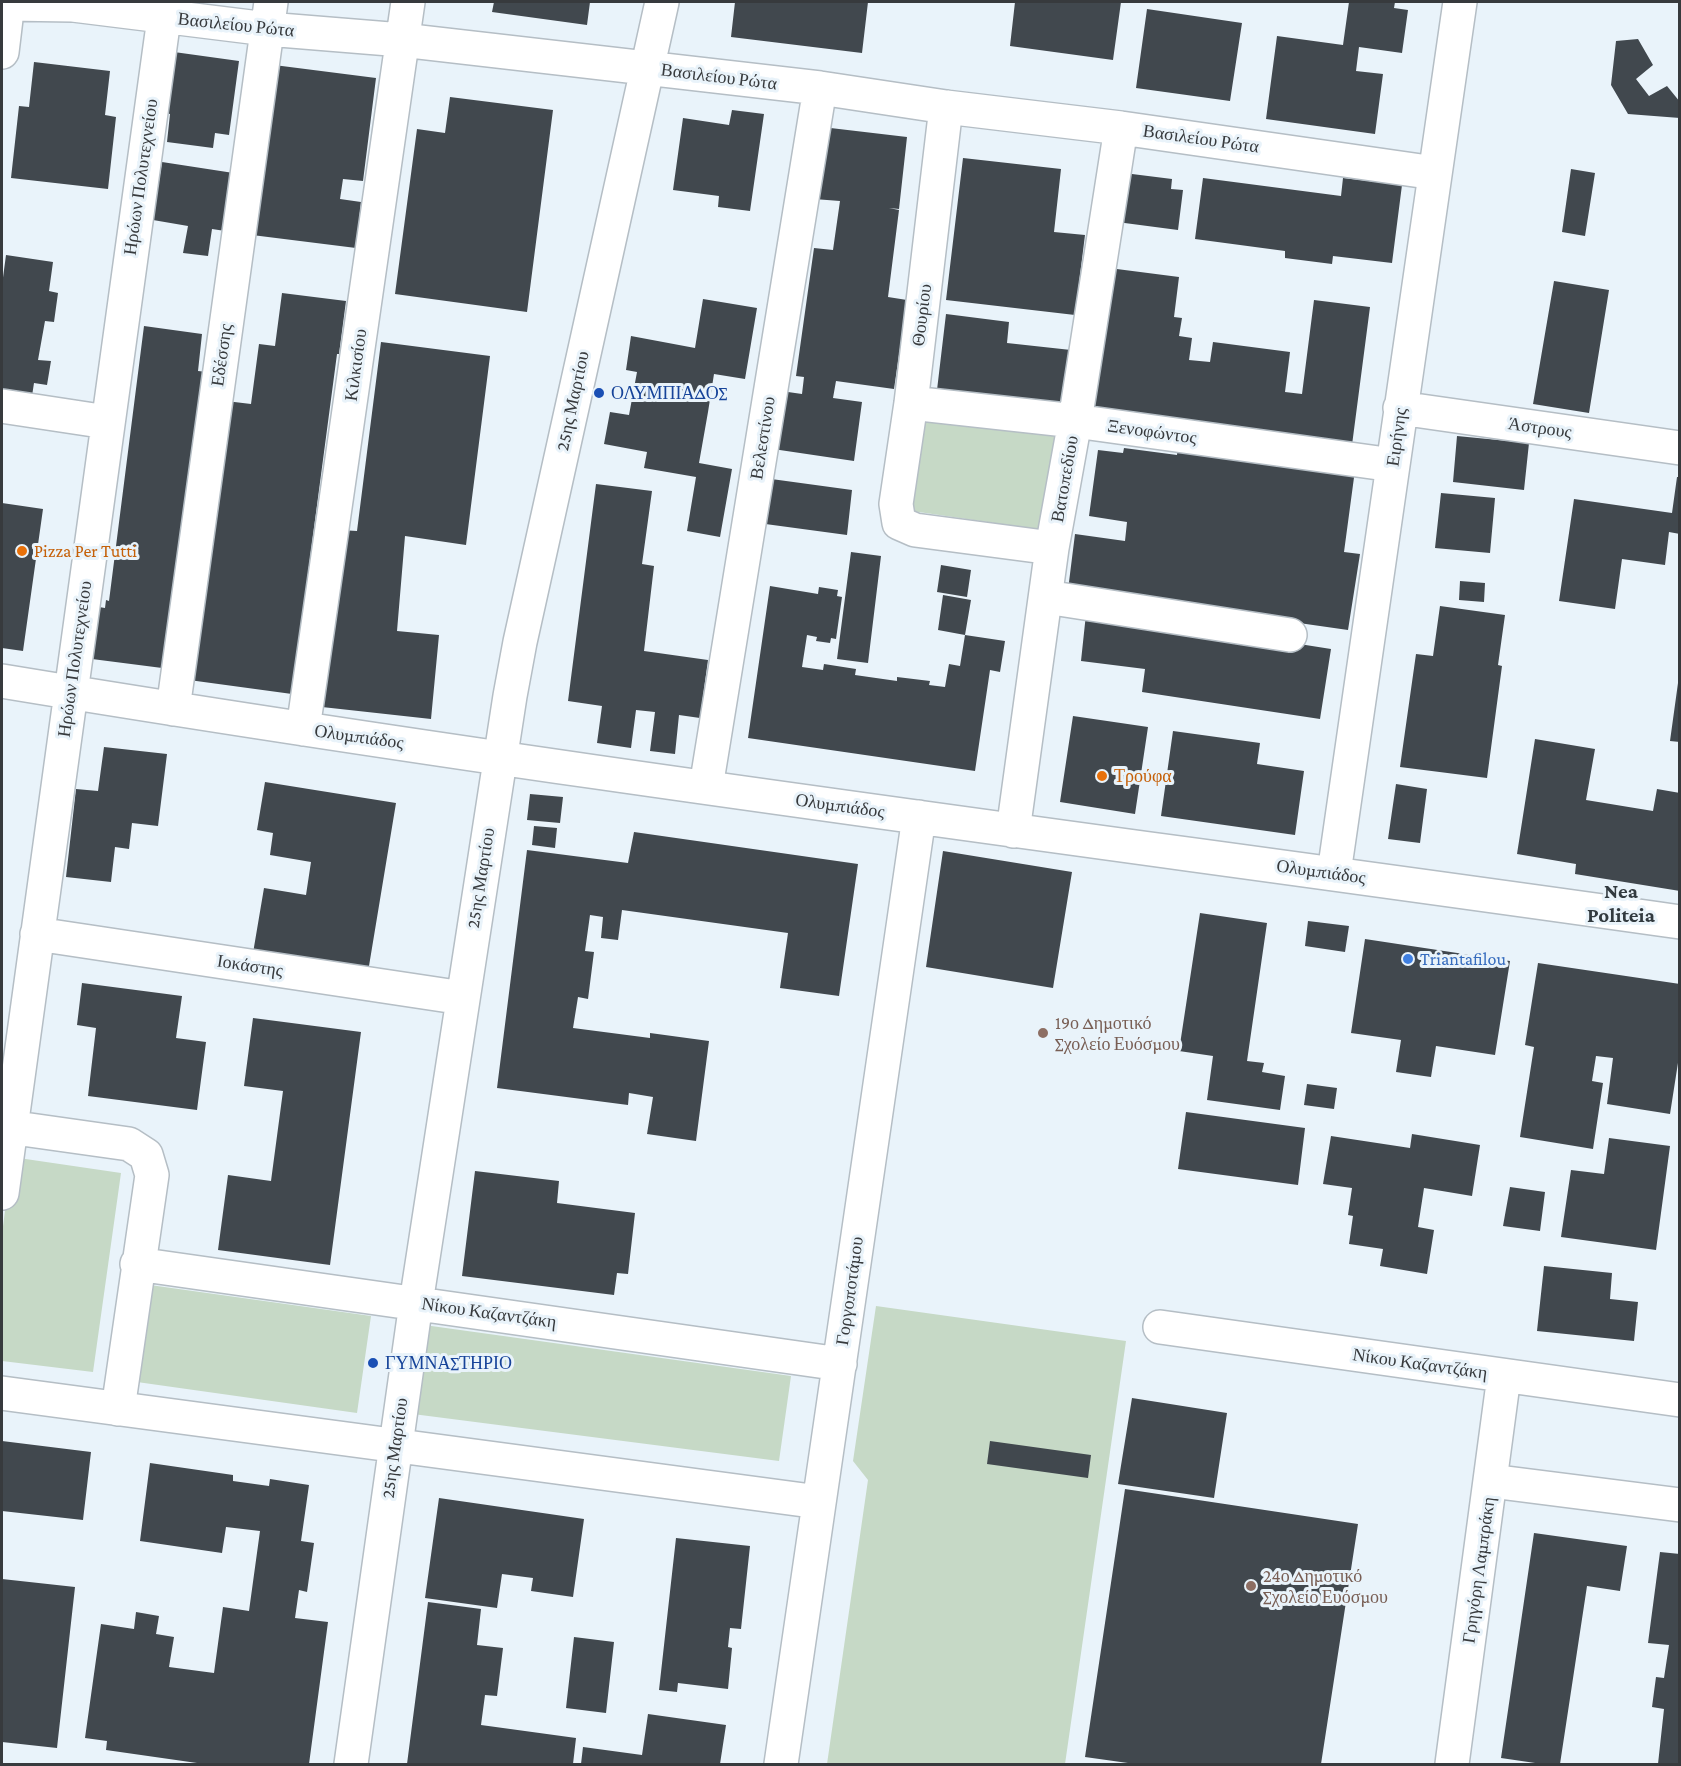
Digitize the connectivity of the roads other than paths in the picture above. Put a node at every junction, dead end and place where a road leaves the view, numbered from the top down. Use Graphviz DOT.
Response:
graph roads {
  1 [pos="408,2"];
  2 [pos="662,2"];
  3 [pos="1460,2"];
  4 [pos="6,4"];
  5 [pos="269,15"];
  6 [pos="164,18"];
  7 [pos="402,40"];
  8 [pos="2,52"];
  9 [pos="646,68"];
  10 [pos="820,88"];
  11 [pos="946,107"];
  12 [pos="1121,128"];
  13 [pos="1435,173"];
  14 [pos="911,403"];
  15 [pos="2,406"];
  16 [pos="1400,408"];
  17 [pos="1075,421"];
  18 [pos="107,422"];
  19 [pos="1680,448"];
  20 [pos="1393,465"];
  21 [pos="1052,548"];
  22 [pos="1046,597"];
  23 [pos="1290,635"];
  24 [pos="2,681"];
  25 [pos="71,692"];
  26 [pos="173,709"];
  27 [pos="303,729"];
  28 [pos="500,758"];
  29 [pos="706,787"];
  30 [pos="919,817"];
  31 [pos="1013,831"];
  32 [pos="1334,873"];
  33 [pos="1680,922"];
  34 [pos="38,934"];
  35 [pos="463,998"];
  36 [pos="7,1126"];
  37 [pos="2,1193"];
  38 [pos="137,1264"];
  39 [pos="416,1303"];
  40 [pos="1160,1327"];
  41 [pos="840,1364"];
  42 [pos="1504,1376"];
  43 [pos="2,1393"];
  44 [pos="1680,1400"];
  45 [pos="118,1408"];
  46 [pos="396,1446"];
  47 [pos="1491,1480"];
  48 [pos="819,1502"];
  49 [pos="1680,1505"];
  50 [pos="351,1764"];
  51 [pos="781,1764"];
  52 [pos="1452,1764"];
  1 -- 7 [label="street, Κιλκισίου"];
  2 -- 9 [label="street, 25ης Μαρτίου"];
  3 -- 13 [label="street, Ειρήνης"];
  4 -- 6 [label="street, Βασιλείου Ρώτα"];
  4 -- 8 [label="street"];
  5 -- 6 [label="street, Βασιλείου Ρώτα"];
  5 -- 7 [label="street, Βασιλείου Ρώτα"];
  5 -- 26 [label="street, Εδέσσης"];
  6 -- 18 [label="street, Ηρώων Πολυτεχνείου"];
  7 -- 9 [label="street, Βασιλείου Ρώτα"];
  7 -- 27 [label="street, Κιλκισίου"];
  9 -- 10 [label="street, Βασιλείου Ρώτα"];
  9 -- 28 [label="street, 25ης Μαρτίου"];
  10 -- 11 [label="street, Βασιλείου Ρώτα"];
  10 -- 29 [label="street, Βελεστίνου"];
  11 -- 12 [label="street, Βασιλείου Ρώτα"];
  11 -- 14 [label="street, Θουρίου"];
  12 -- 13 [label="street, Βασιλείου Ρώτα"];
  12 -- 17 [label="street, Βατοπεδίου"];
  13 -- 16 [label="street, Ειρήνης"];
  14 -- 17 [label="street, Ξενοφώντος"];
  14 -- 21 [label="street, Θουρίου"];
  15 -- 18 [label="street"];
  16 -- 19 [label="street, Άστρους"];
  16 -- 20 [label="street, Ειρήνης"];
  17 -- 20 [label="street, Ξενοφώντος"];
  17 -- 21 [label="street, Βατοπεδίου"];
  18 -- 25 [label="street, Ηρώων Πολυτεχνείου"];
  20 -- 32 [label="street, Ειρήνης"];
  21 -- 22 [label="street, Βατοπεδίου"];
  22 -- 23 [label="street"];
  22 -- 31 [label="street, Βατοπεδίου"];
  24 -- 25 [label="street, Ολυμπιάδος"];
  25 -- 26 [label="street, Ολυμπιάδος"];
  25 -- 34 [label="street, Ηρώων Πολυτεχνείου"];
  26 -- 27 [label="street, Ολυμπιάδος"];
  27 -- 28 [label="street, Ολυμπιάδος"];
  28 -- 29 [label="street, Ολυμπιάδος"];
  28 -- 35 [label="street, 25ης Μαρτίου"];
  29 -- 30 [label="street, Ολυμπιάδος"];
  30 -- 31 [label="street, Ολυμπιάδος"];
  30 -- 41 [label="street, Γοργοποτάμου"];
  31 -- 32 [label="street, Ολυμπιάδος"];
  32 -- 33 [label="street, Ολυμπιάδος"];
  34 -- 35 [label="street, Ιοκάστης"];
  34 -- 36 [label="street, Ηρώων Πολυτεχνείου"];
  35 -- 39 [label="street, 25ης Μαρτίου"];
  36 -- 37 [label="street, Ηρώων Πολυτεχνείου"];
  36 -- 38 [label="street"];
  38 -- 39 [label="street, Νίκου Καζαντζάκη"];
  38 -- 45 [label="street"];
  39 -- 41 [label="street, Νίκου Καζαντζάκη"];
  39 -- 46 [label="street, 25ης Μαρτίου"];
  40 -- 42 [label="street, Νίκου Καζαντζάκη"];
  41 -- 48 [label="street, Γοργοποτάμου"];
  42 -- 44 [label="street, Νίκου Καζαντζάκη"];
  42 -- 47 [label="street, Γρηγόρη Λαμπράκη"];
  43 -- 45 [label="street"];
  45 -- 46 [label="street"];
  46 -- 48 [label="street"];
  46 -- 50 [label="street, 25ης Μαρτίου"];
  47 -- 49 [label="street"];
  47 -- 52 [label="street, Γρηγόρη Λαμπράκη"];
  48 -- 51 [label="street, Γοργοποτάμου"];
}
